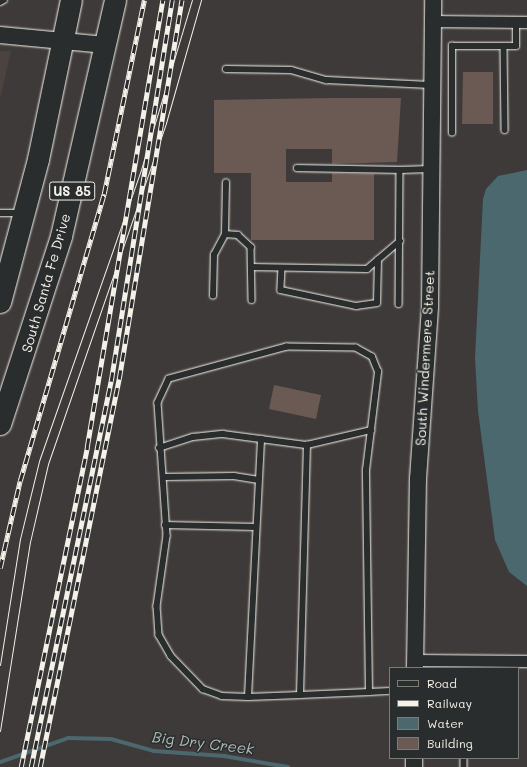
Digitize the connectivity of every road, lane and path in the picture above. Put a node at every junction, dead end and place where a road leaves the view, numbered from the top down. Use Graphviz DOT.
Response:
graph roads {
  1 [pos="4,0"];
  2 [pos="72,0"];
  3 [pos="115,0"];
  4 [pos="433,0"];
  5 [pos="0,2"];
  6 [pos="430,22"];
  7 [pos="522,22"];
  8 [pos="0,35"];
  9 [pos="63,40"];
  10 [pos="106,45"];
  11 [pos="504,46"];
  12 [pos="226,69"];
  13 [pos="430,85"];
  14 [pos="505,130"];
  15 [pos="452,133"];
  16 [pos="297,168"];
  17 [pos="430,169"];
  18 [pos="400,170"];
  19 [pos="226,184"];
  20 [pos="0,213"];
  21 [pos="25,214"];
  22 [pos="225,234"];
  23 [pos="400,241"];
  24 [pos="378,260"];
  25 [pos="251,267"];
  26 [pos="282,268"];
  27 [pos="213,296"];
  28 [pos="0,300"];
  29 [pos="252,300"];
  30 [pos="399,304"];
  31 [pos="0,424"];
  32 [pos="371,430"];
  33 [pos="261,439"];
  34 [pos="307,445"];
  35 [pos="160,448"];
  36 [pos="165,477"];
  37 [pos="259,480"];
  38 [pos="165,525"];
  39 [pos="256,527"];
  40 [pos="527,661"];
  41 [pos="415,664"];
  42 [pos="466,664"];
  43 [pos="389,691"];
  44 [pos="368,692"];
  45 [pos="300,695"];
  46 [pos="248,697"];
  1 -- 5 [label="lane"];
  2 -- 9 [label="highway, US 85"];
  3 -- 10 [label="highway, South Santa Fe Drive / US 85"];
  4 -- 6 [label="street, South Windermere Street"];
  6 -- 7 [label="street"];
  6 -- 13 [label="street, South Windermere Street"];
  7 -- 11 [label="lane"];
  8 -- 9 [label="street"];
  9 -- 10 [label="street"];
  9 -- 21 [label="highway, US 85"];
  10 -- 31 [label="highway, South Santa Fe Drive / US 85"];
  11 -- 14 [label="lane"];
  11 -- 15 [label="lane"];
  12 -- 13 [label="lane"];
  13 -- 17 [label="street, South Windermere Street"];
  16 -- 18 [label="lane"];
  17 -- 18 [label="lane"];
  17 -- 41 [label="street, South Windermere Street"];
  18 -- 23 [label="lane"];
  19 -- 22 [label="lane"];
  20 -- 21 [label="lane"];
  21 -- 28 [label="highway, US 85"];
  22 -- 25 [label="lane"];
  22 -- 27 [label="lane"];
  23 -- 24 [label="lane"];
  23 -- 30 [label="lane"];
  24 -- 26 [label="lane"];
  24 -- 26 [label="lane"];
  25 -- 26 [label="lane"];
  25 -- 29 [label="lane"];
  32 -- 34 [label="lane"];
  32 -- 35 [label="lane"];
  32 -- 44 [label="lane"];
  33 -- 34 [label="lane"];
  33 -- 35 [label="lane"];
  33 -- 37 [label="lane"];
  34 -- 45 [label="lane"];
  35 -- 36 [label="lane"];
  36 -- 37 [label="lane"];
  36 -- 38 [label="lane"];
  37 -- 39 [label="lane"];
  38 -- 39 [label="lane"];
  38 -- 46 [label="lane"];
  39 -- 46 [label="lane"];
  40 -- 42 [label="street"];
  41 -- 42 [label="street"];
  43 -- 44 [label="lane"];
  44 -- 45 [label="lane"];
  45 -- 46 [label="lane"];
}
